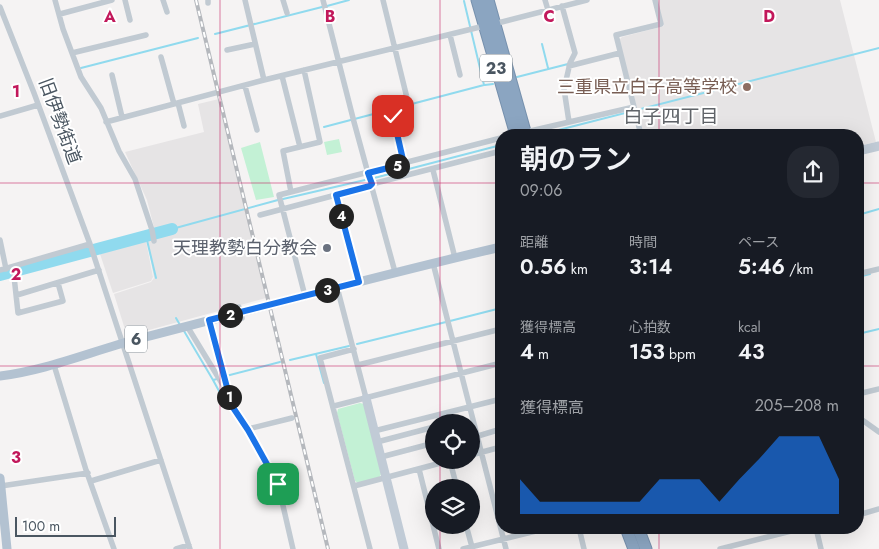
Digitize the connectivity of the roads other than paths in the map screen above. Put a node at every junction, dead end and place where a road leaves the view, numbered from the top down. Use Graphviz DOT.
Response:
graph roads {
  1 [pos="56,0"];
  2 [pos="112,0"];
  3 [pos="125,0"];
  4 [pos="163,0"];
  5 [pos="245,0"];
  6 [pos="283,0"];
  7 [pos="383,0"];
  8 [pos="477,0"];
  9 [pos="488,0"];
  10 [pos="546,0"];
  11 [pos="587,0"];
  12 [pos="655,0"];
  13 [pos="324,4"];
  14 [pos="562,6"];
  15 [pos="0,7"];
  16 [pos="548,10"];
  17 [pos="167,12"];
  18 [pos="286,13"];
  19 [pos="60,14"];
  20 [pos="130,20"];
  21 [pos="480,27"];
  22 [pos="146,35"];
  23 [pos="450,35"];
  24 [pos="255,44"];
  25 [pos="396,49"];
  26 [pos="227,50"];
  27 [pos="72,53"];
  28 [pos="620,53"];
  29 [pos="161,57"];
  30 [pos="339,63"];
  31 [pos="569,66"];
  32 [pos="304,70"];
  33 [pos="460,74"];
  34 [pos="112,75"];
  35 [pos="282,76"];
  36 [pos="264,80"];
  37 [pos="245,86"];
  38 [pos="408,102"];
  39 [pos="176,104"];
  40 [pos="38,105"];
  41 [pos="634,107"];
  42 [pos="0,116"];
  43 [pos="393,116"];
  44 [pos="122,117"];
  45 [pos="106,122"];
  46 [pos="569,122"];
  47 [pos="184,126"];
  48 [pos="519,129"];
  49 [pos="541,129"];
  50 [pos="640,129"];
  51 [pos="256,130"];
  52 [pos="495,140"];
  53 [pos="879,146"];
  54 [pos="300,147"];
  55 [pos="864,150"];
  56 [pos="495,153"];
  57 [pos="404,164"];
  58 [pos="433,170"];
  59 [pos="368,173"];
  60 [pos="372,184"];
  61 [pos="292,192"];
  62 [pos="336,195"];
  63 [pos="282,208"];
  64 [pos="260,215"];
  65 [pos="0,240"];
  66 [pos="154,241"];
  67 [pos="90,245"];
  68 [pos="495,248"];
  69 [pos="455,258"];
  70 [pos="433,263"];
  71 [pos="8,269"];
  72 [pos="879,269"];
  73 [pos="99,270"];
  74 [pos="395,272"];
  75 [pos="864,273"];
  76 [pos="359,282"];
  77 [pos="58,284"];
  78 [pos="337,287"];
  79 [pos="17,295"];
  80 [pos="305,296"];
  81 [pos="240,307"];
  82 [pos="242,318"];
  83 [pos="209,320"];
  84 [pos="187,326"];
  85 [pos="495,330"];
  86 [pos="453,341"];
  87 [pos="123,342"];
  88 [pos="353,347"];
  89 [pos="54,365"];
  90 [pos="358,365"];
  91 [pos="495,365"];
  92 [pos="462,373"];
  93 [pos="0,376"];
  94 [pos="221,378"];
  95 [pos="879,389"];
  96 [pos="864,393"];
  97 [pos="366,398"];
  98 [pos="495,401"];
  99 [pos="334,406"];
  100 [pos="470,407"];
  101 [pos="471,414"];
  102 [pos="292,418"];
  103 [pos="864,422"];
  104 [pos="425,429"];
  105 [pos="248,430"];
  106 [pos="495,430"];
  107 [pos="374,431"];
  108 [pos="879,432"];
  109 [pos="480,433"];
  110 [pos="377,442"];
  111 [pos="425,445"];
  112 [pos="480,447"];
  113 [pos="495,449"];
  114 [pos="482,452"];
  115 [pos="381,457"];
  116 [pos="160,460"];
  117 [pos="425,467"];
  118 [pos="419,469"];
  119 [pos="88,473"];
  120 [pos="386,478"];
  121 [pos="91,481"];
  122 [pos="0,482"];
  123 [pos="354,486"];
  124 [pos="495,503"];
  125 [pos="879,509"];
  126 [pos="864,513"];
  127 [pos="468,534"];
  128 [pos="503,534"];
  129 [pos="520,534"];
  130 [pos="580,534"];
  131 [pos="628,534"];
  132 [pos="640,534"];
  133 [pos="779,534"];
  134 [pos="817,534"];
  135 [pos="504,539"];
  136 [pos="190,547"];
  137 [pos="472,547"];
  138 [pos="6,549"];
  139 [pos="114,549"];
  140 [pos="176,549"];
  141 [pos="293,549"];
  142 [pos="370,549"];
  143 [pos="404,549"];
  144 [pos="439,549"];
  145 [pos="463,549"];
  146 [pos="506,549"];
  147 [pos="584,549"];
  148 [pos="634,549"];
  149 [pos="646,549"];
  150 [pos="720,549"];
  151 [pos="821,549"];
  1 -- 19 [label="street"];
  2 -- 19 [label="street"];
  3 -- 20 [label="street"];
  4 -- 17 [label="street"];
  5 -- 24 [label="street"];
  6 -- 18 [label="street"];
  7 -- 25 [label="street"];
  8 -- 21 [label="highway, 23"];
  9 -- 21 [label="highway, 23"];
  10 -- 16 [label="street"];
  11 -- 14 [label="street"];
  12 -- 28 [label="street"];
  13 -- 30 [label="street"];
  14 -- 16 [label="street"];
  14 -- 31 [label="street"];
  15 -- 40 [label="street, 旧伊勢街道"];
  16 -- 21 [label="street"];
  19 -- 27 [label="street"];
  21 -- 23 [label="street"];
  21 -- 48 [label="highway, 23"];
  22 -- 27 [label="street"];
  23 -- 25 [label="street"];
  23 -- 33 [label="street"];
  24 -- 26 [label="street"];
  24 -- 36 [label="street"];
  25 -- 30 [label="street"];
  25 -- 38 [label="street"];
  27 -- 45 [label="street"];
  28 -- 31 [label="street"];
  28 -- 41 [label="street"];
  29 -- 39 [label="street"];
  30 -- 32 [label="street"];
  30 -- 59 [label="street"];
  31 -- 46 [label="street"];
  32 -- 35 [label="street"];
  32 -- 54 [label="street"];
  34 -- 44 [label="street"];
  35 -- 36 [label="street"];
  35 -- 54 [label="street"];
  36 -- 37 [label="street"];
  37 -- 39 [label="street"];
  37 -- 51 [label="street"];
  39 -- 44 [label="street"];
  39 -- 47 [label="street"];
  40 -- 42 [label="street"];
  40 -- 67 [label="street, 旧伊勢街道"];
  41 -- 46 [label="street"];
  41 -- 50 [label="street"];
  43 -- 57 [label="street"];
  44 -- 45 [label="street"];
  45 -- 66 [label="street"];
  46 -- 49 [label="street"];
  52 -- 57 [label="street"];
  53 -- 55 [label="street"];
  54 -- 61 [label="street"];
  56 -- 58 [label="street"];
  57 -- 59 [label="street"];
  58 -- 60 [label="street"];
  58 -- 69 [label="street"];
  59 -- 60 [label="street"];
  59 -- 61 [label="street"];
  60 -- 62 [label="street"];
  60 -- 74 [label="street"];
  61 -- 63 [label="street"];
  62 -- 63 [label="street"];
  62 -- 76 [label="street"];
  63 -- 64 [label="street"];
  63 -- 80 [label="street"];
  65 -- 71 [label="street"];
  67 -- 71 [label="street"];
  67 -- 73 [label="street, 旧伊勢街道"];
  68 -- 69 [label="main road, 6"];
  69 -- 70 [label="main road, 6"];
  70 -- 74 [label="main road, 6"];
  70 -- 86 [label="street"];
  71 -- 79 [label="street"];
  72 -- 75 [label="street"];
  73 -- 77 [label="street"];
  73 -- 87 [label="street, 旧伊勢街道"];
  74 -- 76 [label="main road, 6"];
  76 -- 78 [label="main road, 6"];
  77 -- 79 [label="street"];
  77 -- 79 [label="street"];
  78 -- 80 [label="main road, 6"];
  78 -- 88 [label="street"];
  80 -- 83 [label="main road, 6"];
  81 -- 82 [label="street, bridge"];
  83 -- 84 [label="main road, 6"];
  83 -- 94 [label="street"];
  84 -- 87 [label="main road, 6"];
  84 -- 94 [label="street"];
  85 -- 86 [label="street"];
  86 -- 90 [label="street"];
  86 -- 92 [label="street"];
  87 -- 89 [label="main road, 6"];
  87 -- 116 [label="street, 旧伊勢街道"];
  88 -- 90 [label="street"];
  88 -- 99 [label="street"];
  89 -- 93 [label="main road, 6"];
  89 -- 119 [label="street"];
  90 -- 97 [label="street"];
  91 -- 92 [label="street"];
  92 -- 97 [label="street"];
  92 -- 100 [label="street"];
  94 -- 105 [label="street"];
  95 -- 96 [label="street"];
  97 -- 99 [label="street"];
  97 -- 107 [label="street"];
  98 -- 100 [label="street"];
  99 -- 123 [label="street"];
  100 -- 101 [label="street"];
  100 -- 107 [label="street"];
  102 -- 105 [label="street"];
  103 -- 108 [label="street"];
  104 -- 110 [label="street"];
  105 -- 141 [label="street"];
  106 -- 109 [label="street"];
  107 -- 110 [label="street"];
  110 -- 115 [label="street"];
  111 -- 115 [label="street"];
  112 -- 114 [label="street"];
  113 -- 114 [label="street"];
  114 -- 124 [label="street"];
  115 -- 120 [label="street"];
  116 -- 121 [label="street"];
  116 -- 136 [label="street, 旧伊勢街道"];
  117 -- 118 [label="street"];
  118 -- 120 [label="street"];
  118 -- 144 [label="street"];
  119 -- 121 [label="street"];
  119 -- 122 [label="street"];
  120 -- 123 [label="street"];
  120 -- 143 [label="street"];
  121 -- 139 [label="street"];
  122 -- 138 [label="main road"];
  123 -- 142 [label="street"];
  125 -- 126 [label="street"];
  127 -- 137 [label="street"];
  128 -- 135 [label="street"];
  129 -- 135 [label="street"];
  130 -- 147 [label="street"];
  131 -- 148 [label="highway"];
  132 -- 149 [label="highway"];
  133 -- 150 [label="street"];
  134 -- 151 [label="street"];
  135 -- 137 [label="street"];
  135 -- 146 [label="street"];
  136 -- 140 [label="street"];
  137 -- 145 [label="street"];
}
